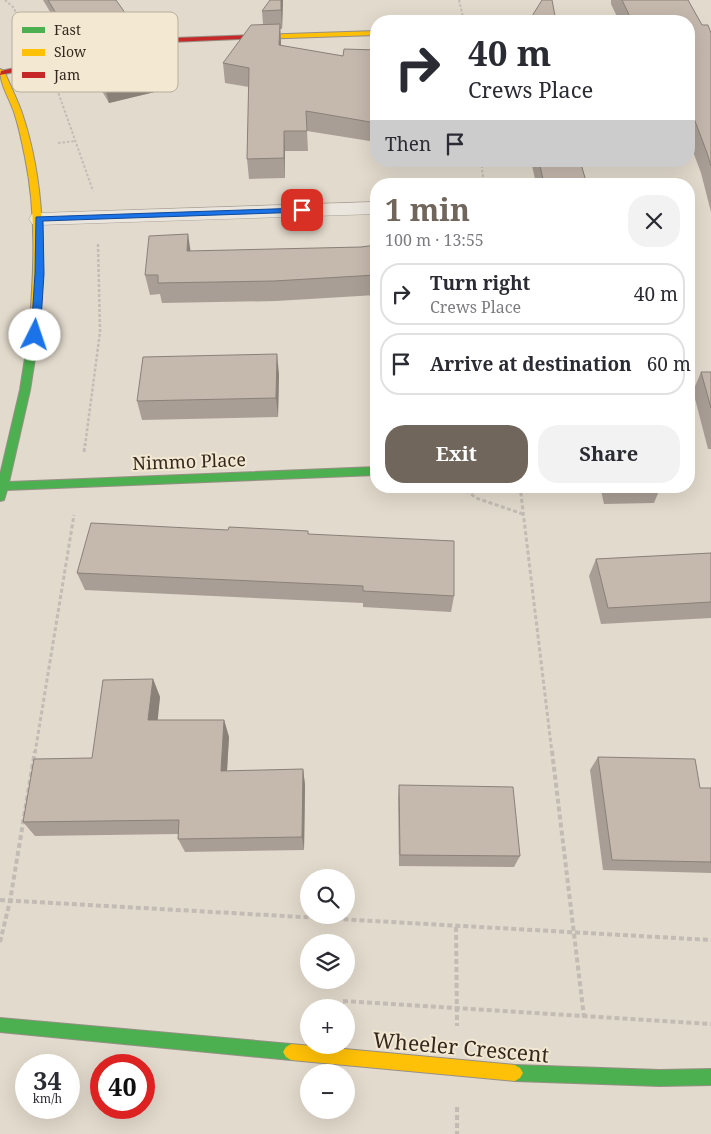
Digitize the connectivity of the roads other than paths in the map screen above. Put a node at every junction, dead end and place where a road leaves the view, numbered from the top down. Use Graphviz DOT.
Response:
graph roads {
  1 [pos="370,32"];
  2 [pos="178,39"];
  3 [pos="1,72"];
  4 [pos="370,208"];
  5 [pos="39,219"];
  6 [pos="370,470"];
  7 [pos="2,491"];
  8 [pos="0,1025"];
  9 [pos="711,1077"];
  1 -- 2 [label="street"];
  3 -- 5 [label="street"];
  4 -- 5 [label="street"];
  5 -- 7 [label="street"];
  6 -- 7 [label="street, Nimmo Place"];
  8 -- 9 [label="street, Wheeler Crescent"];
}
